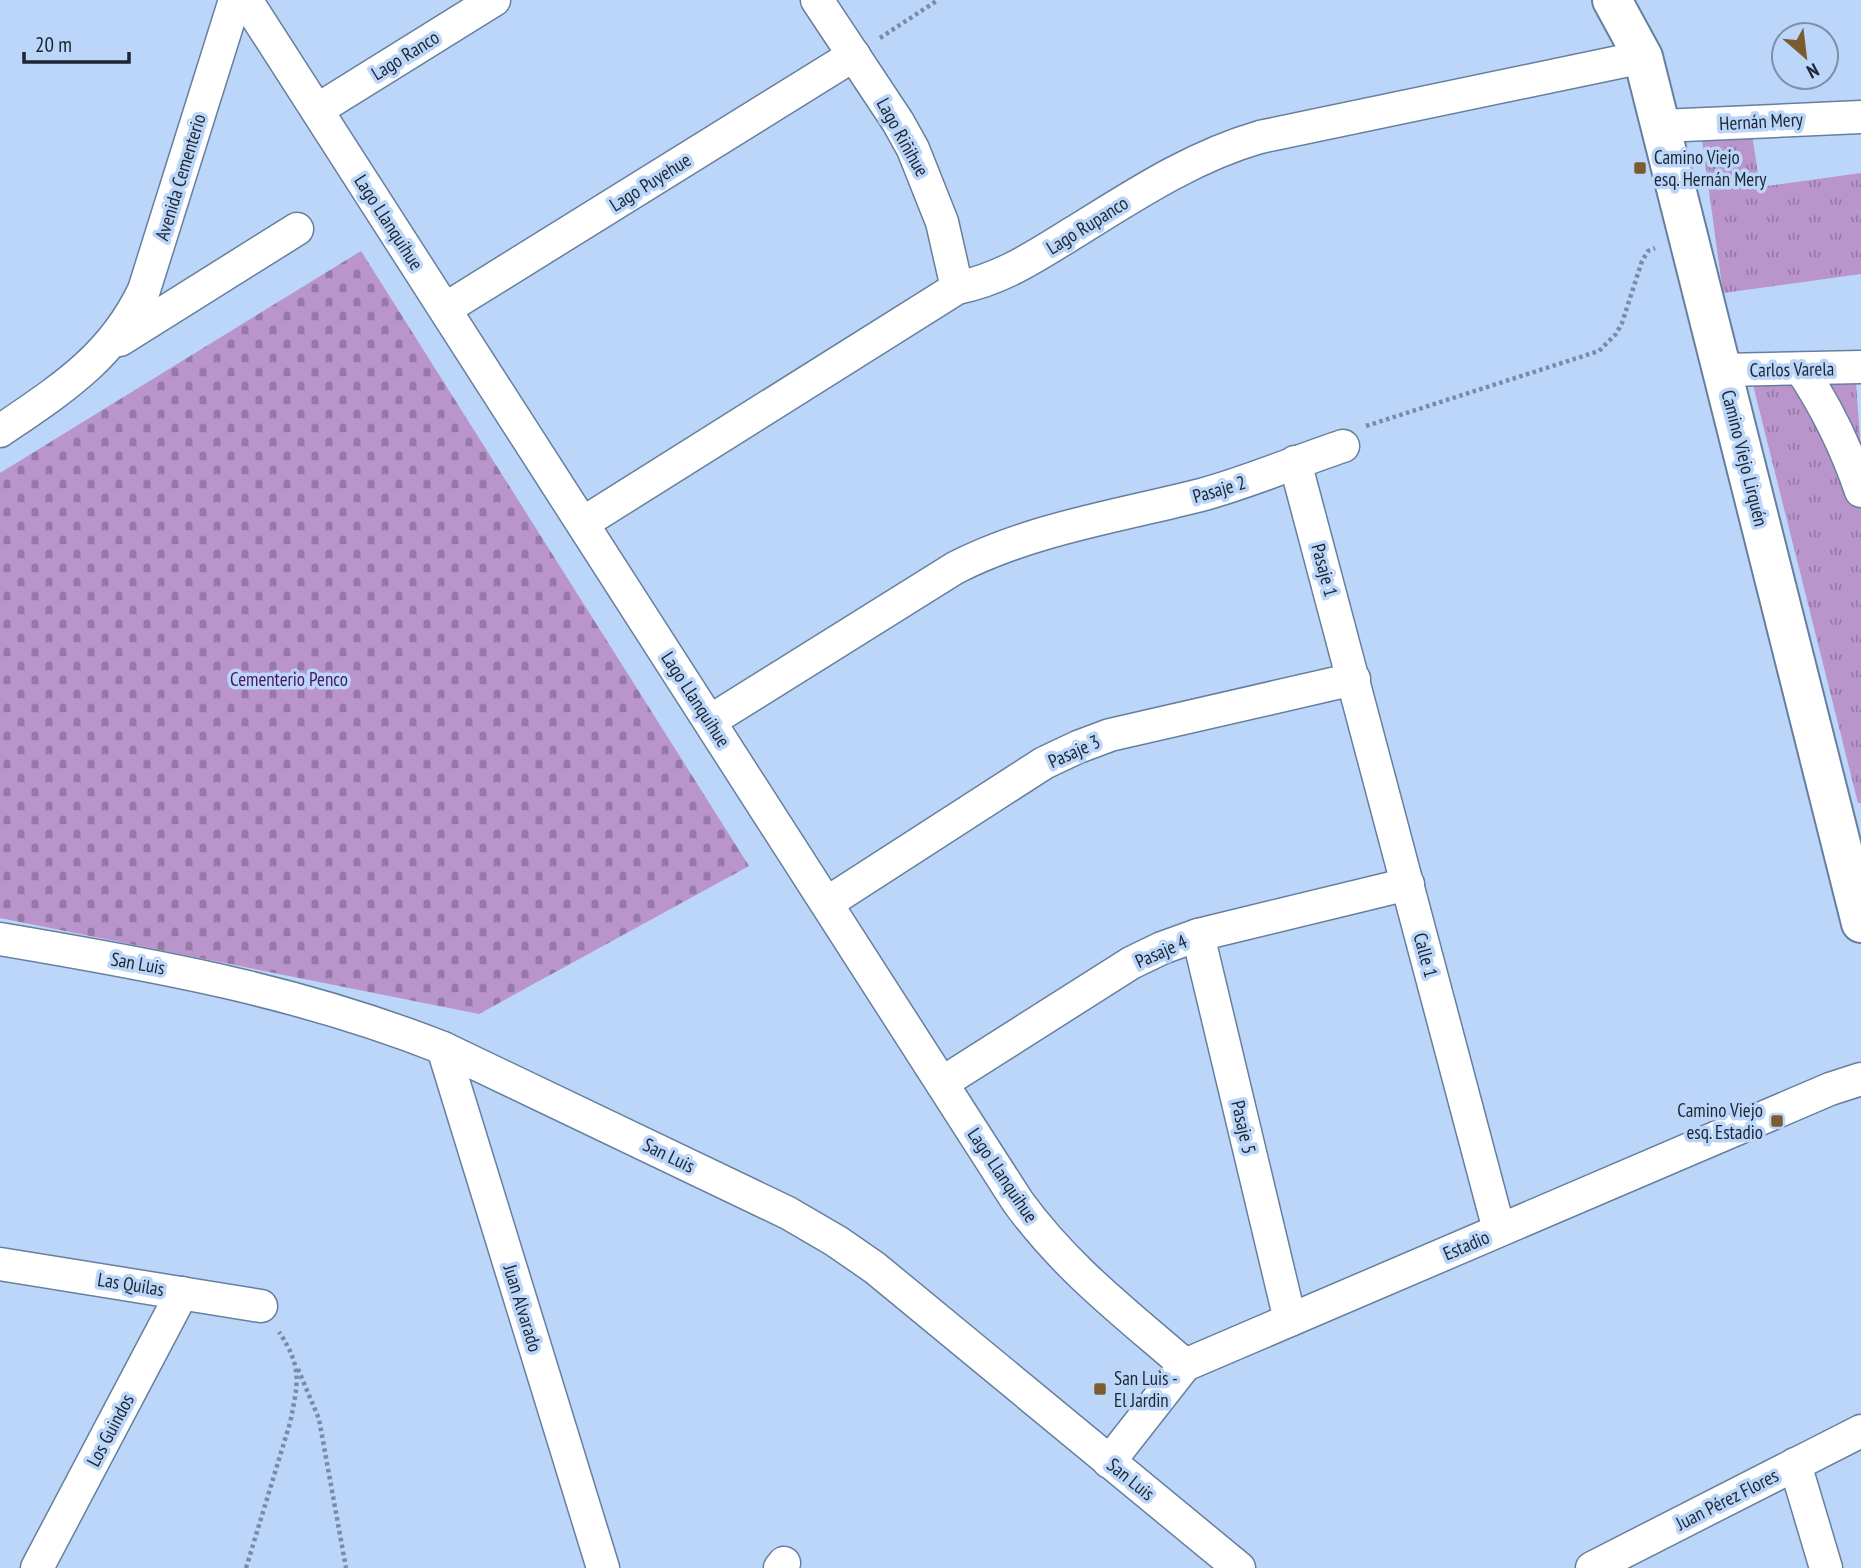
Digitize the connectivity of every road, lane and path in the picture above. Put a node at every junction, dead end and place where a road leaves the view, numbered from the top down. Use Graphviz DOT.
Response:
graph roads {
  1 [pos="234,0"];
  2 [pos="246,0"];
  3 [pos="494,0"];
  4 [pos="817,0"];
  5 [pos="938,0"];
  6 [pos="1612,0"];
  7 [pos="1632,0"];
  8 [pos="855,55"];
  9 [pos="1643,57"];
  10 [pos="317,110"];
  11 [pos="1861,117"];
  12 [pos="1661,126"];
  13 [pos="297,229"];
  14 [pos="1690,243"];
  15 [pos="957,288"];
  16 [pos="445,309"];
  17 [pos="109,346"];
  18 [pos="1861,367"];
  19 [pos="1801,369"];
  20 [pos="1723,370"];
  21 [pos="0,431"];
  22 [pos="1343,446"];
  23 [pos="1295,462"];
  24 [pos="1861,491"];
  25 [pos="583,523"];
  26 [pos="1354,679"];
  27 [pos="710,721"];
  28 [pos="1848,817"];
  29 [pos="1408,884"];
  30 [pos="827,903"];
  31 [pos="1861,923"];
  32 [pos="1198,935"];
  33 [pos="0,939"];
  34 [pos="443,1048"];
  35 [pos="1861,1079"];
  36 [pos="942,1083"];
  37 [pos="1499,1230"];
  38 [pos="0,1264"];
  39 [pos="182,1293"];
  40 [pos="261,1306"];
  41 [pos="1290,1320"];
  42 [pos="1185,1364"];
  43 [pos="297,1366"];
  44 [pos="1861,1431"];
  45 [pos="1109,1462"];
  46 [pos="1795,1465"];
  47 [pos="37,1568"];
  48 [pos="246,1568"];
  49 [pos="346,1568"];
  50 [pos="603,1568"];
  51 [pos="1239,1568"];
  52 [pos="1592,1568"];
  53 [pos="1826,1568"];
  1 -- 17 [label="street, Avenida Cementerio"];
  2 -- 10 [label="street, Lago Llanquihue"];
  3 -- 10 [label="street, Lago Ranco"];
  4 -- 8 [label="street, Lago Riñihue"];
  5 -- 8 [label="path"];
  6 -- 9 [label="street, Camino Viejo Lirquén"];
  7 -- 9 [label="street"];
  8 -- 15 [label="street, Lago Riñihue"];
  8 -- 16 [label="street, Lago Puyehue"];
  9 -- 12 [label="street, Camino Viejo Lirquén"];
  9 -- 15 [label="street, Lago Rupanco"];
  10 -- 16 [label="street, Lago Llanquihue"];
  11 -- 12 [label="street, Hernán Mery"];
  12 -- 14 [label="street, Camino Viejo Lirquén"];
  13 -- 17 [label="street, Avenida Cementerio"];
  14 -- 20 [label="street, Camino Viejo Lirquén"];
  14 -- 22 [label="path"];
  15 -- 25 [label="street, Lago Rupanco"];
  16 -- 25 [label="street, Lago Llanquihue"];
  17 -- 21 [label="street, Avenida Cementerio"];
  18 -- 19 [label="street, Carlos Varela"];
  19 -- 20 [label="street, Carlos Varela"];
  19 -- 24 [label="street"];
  20 -- 28 [label="street, Camino Viejo Lirquén"];
  22 -- 23 [label="street, Pasaje 2"];
  23 -- 26 [label="street, Pasaje 1"];
  23 -- 27 [label="street, Pasaje 2"];
  25 -- 27 [label="street, Lago Llanquihue"];
  26 -- 29 [label="street, Calle 1"];
  26 -- 30 [label="street, Pasaje 3"];
  27 -- 30 [label="street, Lago Llanquihue"];
  28 -- 31 [label="street, Camino Viejo Lirquén"];
  29 -- 32 [label="street, Pasaje 4"];
  29 -- 37 [label="street, Calle 1"];
  30 -- 36 [label="street, Lago Llanquihue"];
  32 -- 36 [label="street, Pasaje 4"];
  32 -- 41 [label="street, Pasaje 5"];
  33 -- 34 [label="street, San Luis"];
  34 -- 45 [label="street, San Luis"];
  34 -- 50 [label="street, Juan Alvarado"];
  35 -- 37 [label="street, Estadio"];
  36 -- 42 [label="street, Lago Llanquihue"];
  37 -- 41 [label="street, Estadio"];
  38 -- 39 [label="street, Las Quilas"];
  39 -- 40 [label="street, Las Quilas"];
  39 -- 47 [label="street, Los Guindos"];
  40 -- 43 [label="path"];
  41 -- 42 [label="street, Estadio"];
  42 -- 45 [label="street, Estadio"];
  43 -- 48 [label="path"];
  43 -- 49 [label="path"];
  44 -- 46 [label="street, Juan Pérez Flores"];
  45 -- 51 [label="street, San Luis"];
  46 -- 52 [label="street, Juan Pérez Flores"];
  46 -- 53 [label="street"];
}
